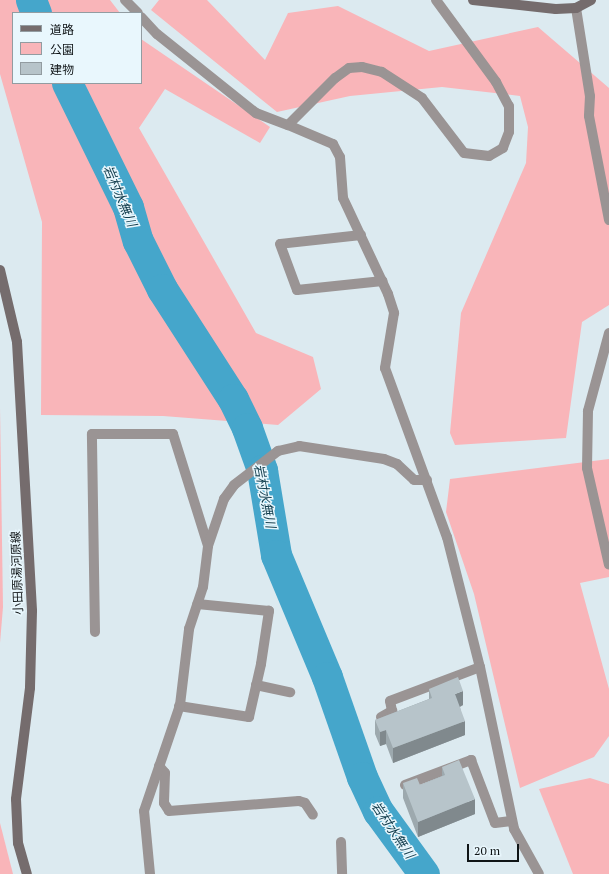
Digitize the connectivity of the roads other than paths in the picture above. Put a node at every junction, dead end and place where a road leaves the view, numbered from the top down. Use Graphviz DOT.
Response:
graph roads {
  1 [pos="126,0"];
  2 [pos="436,0"];
  3 [pos="473,0"];
  4 [pos="529,0"];
  5 [pos="591,0"];
  6 [pos="540,8"];
  7 [pos="576,8"];
  8 [pos="137,12"];
  9 [pos="142,18"];
  10 [pos="288,125"];
  11 [pos="609,220"];
  12 [pos="361,235"];
  13 [pos="0,270"];
  14 [pos="382,281"];
  15 [pos="609,333"];
  16 [pos="427,480"];
  17 [pos="208,546"];
  18 [pos="609,565"];
  19 [pos="198,604"];
  20 [pos="95,632"];
  21 [pos="480,667"];
  22 [pos="256,685"];
  23 [pos="290,692"];
  24 [pos="179,706"];
  25 [pos="381,716"];
  26 [pos="159,766"];
  27 [pos="405,785"];
  28 [pos="313,814"];
  29 [pos="512,821"];
  30 [pos="341,842"];
  31 [pos="27,874"];
  32 [pos="150,874"];
  33 [pos="342,874"];
  34 [pos="539,874"];
  1 -- 8 [label="street"];
  2 -- 10 [label="street"];
  3 -- 6 [label="main road"];
  4 -- 6 [label="street"];
  5 -- 7 [label="main road"];
  6 -- 7 [label="main road"];
  7 -- 11 [label="street"];
  9 -- 10 [label="street"];
  10 -- 12 [label="street"];
  12 -- 14 [label="street"];
  12 -- 14 [label="street"];
  13 -- 31 [label="main road, 小田原湯河原線"];
  14 -- 16 [label="street"];
  15 -- 18 [label="street"];
  16 -- 17 [label="street"];
  16 -- 21 [label="street"];
  17 -- 19 [label="street"];
  17 -- 20 [label="street"];
  19 -- 22 [label="street"];
  19 -- 24 [label="street"];
  21 -- 25 [label="street"];
  21 -- 29 [label="street"];
  22 -- 23 [label="street"];
  22 -- 24 [label="street"];
  24 -- 26 [label="street"];
  26 -- 28 [label="street"];
  26 -- 32 [label="street"];
  27 -- 29 [label="street"];
  29 -- 34 [label="street"];
  30 -- 33 [label="street"];
}
